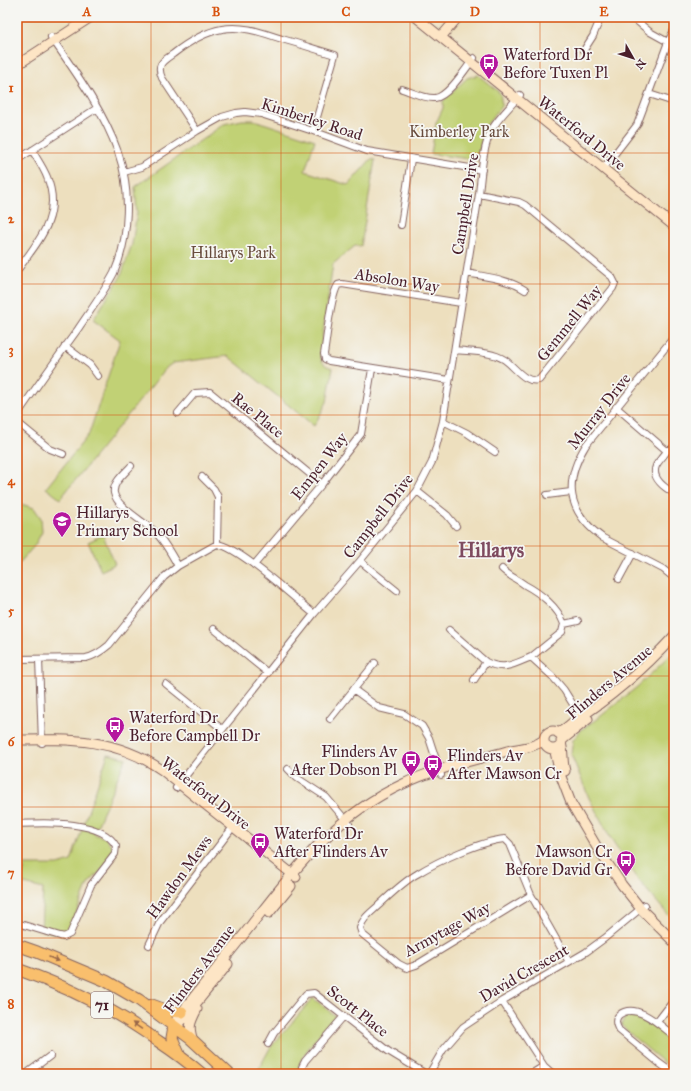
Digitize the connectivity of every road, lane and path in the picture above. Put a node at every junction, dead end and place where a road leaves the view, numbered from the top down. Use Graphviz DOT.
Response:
graph roads {
  1 [pos="81,17"];
  2 [pos="91,17"];
  3 [pos="416,17"];
  4 [pos="424,17"];
  5 [pos="451,17"];
  6 [pos="458,17"];
  7 [pos="601,17"];
  8 [pos="632,17"];
  9 [pos="674,30"];
  10 [pos="441,34"];
  11 [pos="53,39"];
  12 [pos="668,42"];
  13 [pos="584,50"];
  14 [pos="17,59"];
  15 [pos="473,60"];
  16 [pos="17,65"];
  17 [pos="402,89"];
  18 [pos="649,94"];
  19 [pos="518,97"];
  20 [pos="674,102"];
  21 [pos="98,108"];
  22 [pos="196,131"];
  23 [pos="313,131"];
  24 [pos="32,150"];
  25 [pos="411,159"];
  26 [pos="17,160"];
  27 [pos="605,167"];
  28 [pos="482,170"];
  29 [pos="124,172"];
  30 [pos="479,194"];
  31 [pos="674,220"];
  32 [pos="401,225"];
  33 [pos="674,226"];
  34 [pos="17,271"];
  35 [pos="467,273"];
  36 [pos="525,290"];
  37 [pos="461,303"];
  38 [pos="673,341"];
  39 [pos="65,346"];
  40 [pos="455,350"];
  41 [pos="372,369"];
  42 [pos="98,376"];
  43 [pos="449,380"];
  44 [pos="616,407"];
  45 [pos="178,413"];
  46 [pos="17,415"];
  47 [pos="443,421"];
  48 [pos="17,422"];
  49 [pos="674,448"];
  50 [pos="667,451"];
  51 [pos="495,452"];
  52 [pos="63,454"];
  53 [pos="131,466"];
  54 [pos="202,477"];
  55 [pos="322,484"];
  56 [pos="417,491"];
  57 [pos="571,492"];
  58 [pos="674,493"];
  59 [pos="547,495"];
  60 [pos="456,526"];
  61 [pos="216,544"];
  62 [pos="632,553"];
  63 [pos="360,561"];
  64 [pos="254,565"];
  65 [pos="178,566"];
  66 [pos="502,569"];
  67 [pos="674,578"];
  68 [pos="619,579"];
  69 [pos="397,591"];
  70 [pos="314,614"];
  71 [pos="578,621"];
  72 [pos="564,624"];
  73 [pos="214,629"];
  74 [pos="449,630"];
  75 [pos="674,636"];
  76 [pos="674,645"];
  77 [pos="531,657"];
  78 [pos="17,659"];
  79 [pos="39,659"];
  80 [pos="486,662"];
  81 [pos="375,663"];
  82 [pos="268,672"];
  83 [pos="474,680"];
  84 [pos="166,684"];
  85 [pos="354,689"];
  86 [pos="330,719"];
  87 [pos="582,720"];
  88 [pos="222,729"];
  89 [pos="560,739"];
  90 [pos="17,740"];
  91 [pos="42,742"];
  92 [pos="17,745"];
  93 [pos="548,745"];
  94 [pos="288,769"];
  95 [pos="440,772"];
  96 [pos="178,786"];
  97 [pos="347,822"];
  98 [pos="17,824"];
  99 [pos="231,829"];
  100 [pos="293,878"];
  101 [pos="531,895"];
  102 [pos="643,907"];
  103 [pos="17,923"];
  104 [pos="674,935"];
  105 [pos="674,942"];
  106 [pos="148,945"];
  107 [pos="17,946"];
  108 [pos="568,962"];
  109 [pos="17,968"];
  110 [pos="225,968"];
  111 [pos="139,1000"];
  112 [pos="674,1000"];
  113 [pos="502,1001"];
  114 [pos="182,1012"];
  115 [pos="344,1016"];
  116 [pos="657,1022"];
  117 [pos="174,1026"];
  118 [pos="152,1036"];
  119 [pos="674,1036"];
  120 [pos="193,1041"];
  121 [pos="268,1044"];
  122 [pos="50,1056"];
  123 [pos="180,1056"];
  124 [pos="544,1066"];
  125 [pos="26,1074"];
  126 [pos="202,1074"];
  127 [pos="229,1074"];
  128 [pos="302,1074"];
  129 [pos="427,1074"];
  130 [pos="531,1074"];
  131 [pos="553,1074"];
  132 [pos="674,1074"];
  1 -- 11 [label="street"];
  2 -- 11 [label="street"];
  3 -- 10 [label="street, Waterford Drive"];
  4 -- 10 [label="street, Waterford Drive"];
  5 -- 10 [label="street"];
  6 -- 10 [label="street"];
  7 -- 13 [label="street"];
  8 -- 12 [label="street"];
  9 -- 12 [label="street"];
  10 -- 15 [label="street, Waterford Drive"];
  11 -- 14 [label="street"];
  11 -- 16 [label="street"];
  11 -- 21 [label="street"];
  12 -- 18 [label="street"];
  15 -- 17 [label="street"];
  15 -- 19 [label="street, Waterford Drive"];
  18 -- 20 [label="street"];
  18 -- 27 [label="street"];
  19 -- 27 [label="street, Waterford Drive"];
  19 -- 28 [label="street, Campbell Drive"];
  21 -- 24 [label="street"];
  21 -- 29 [label="street"];
  22 -- 23 [label="street, Kimberley Road"];
  22 -- 23 [label="street"];
  22 -- 29 [label="street, Kimberley Road"];
  23 -- 25 [label="street, Kimberley Road"];
  24 -- 26 [label="street"];
  24 -- 34 [label="street"];
  25 -- 28 [label="street, Kimberley Road"];
  25 -- 32 [label="street"];
  27 -- 31 [label="street, Waterford Drive"];
  27 -- 33 [label="street, Waterford Drive"];
  28 -- 30 [label="street, Campbell Drive"];
  29 -- 39 [label="street"];
  30 -- 35 [label="street, Campbell Drive"];
  30 -- 40 [label="street, Gemmell Way"];
  35 -- 36 [label="street"];
  35 -- 37 [label="street, Campbell Drive"];
  37 -- 40 [label="street, Campbell Drive"];
  37 -- 41 [label="street, Absolon Way"];
  38 -- 44 [label="street, Murray Drive"];
  39 -- 42 [label="street"];
  39 -- 46 [label="street"];
  40 -- 43 [label="street, Campbell Drive"];
  41 -- 43 [label="street, Absolon Way"];
  41 -- 55 [label="street, Empen Way"];
  43 -- 47 [label="street, Campbell Drive"];
  44 -- 50 [label="street"];
  44 -- 57 [label="street, Murray Drive"];
  45 -- 55 [label="street, Rae Place"];
  47 -- 51 [label="street"];
  47 -- 56 [label="street, Campbell Drive"];
  48 -- 52 [label="street"];
  49 -- 50 [label="street"];
  50 -- 58 [label="street"];
  53 -- 65 [label="street"];
  54 -- 61 [label="street"];
  55 -- 64 [label="street, Empen Way"];
  56 -- 60 [label="street"];
  56 -- 63 [label="street, Campbell Drive"];
  57 -- 59 [label="street"];
  57 -- 62 [label="street, Murray Drive"];
  61 -- 64 [label="street"];
  61 -- 65 [label="street"];
  62 -- 67 [label="street, Murray Drive"];
  62 -- 68 [label="street"];
  63 -- 69 [label="street"];
  63 -- 70 [label="street, Campbell Drive"];
  64 -- 70 [label="street"];
  65 -- 79 [label="street"];
  66 -- 72 [label="street"];
  70 -- 82 [label="street, Campbell Drive"];
  71 -- 72 [label="street"];
  72 -- 77 [label="street"];
  73 -- 82 [label="street"];
  74 -- 80 [label="street"];
  75 -- 87 [label="street, Flinders Avenue"];
  76 -- 87 [label="street, Flinders Avenue"];
  77 -- 80 [label="street"];
  77 -- 87 [label="street"];
  78 -- 79 [label="street"];
  79 -- 91 [label="street"];
  80 -- 83 [label="street"];
  81 -- 85 [label="street"];
  82 -- 88 [label="street, Campbell Drive"];
  84 -- 88 [label="street"];
  85 -- 86 [label="street"];
  85 -- 95 [label="street"];
  87 -- 89 [label="street, Flinders Avenue"];
  88 -- 96 [label="street, Campbell Drive"];
  89 -- 93 [label="street"];
  89 -- 93 [label="street"];
  89 -- 102 [label="street"];
  90 -- 91 [label="street, Waterford Drive"];
  91 -- 92 [label="street, Waterford Drive"];
  91 -- 96 [label="street, Waterford Drive"];
  93 -- 95 [label="street, Flinders Avenue"];
  93 -- 102 [label="street"];
  94 -- 97 [label="street"];
  95 -- 97 [label="street, Flinders Avenue"];
  96 -- 99 [label="street, Waterford Drive"];
  97 -- 100 [label="street, Flinders Avenue"];
  98 -- 103 [label="street"];
  99 -- 100 [label="street, Waterford Drive"];
  99 -- 106 [label="street, Hawdon Mews"];
  100 -- 110 [label="street, Flinders Avenue"];
  100 -- 114 [label="street, Flinders Avenue"];
  101 -- 101 [label="street, Armytage Way"];
  101 -- 108 [label="street, Armytage Way"];
  102 -- 104 [label="street"];
  102 -- 105 [label="street"];
  102 -- 108 [label="street, David Crescent"];
  107 -- 111 [label="highway, 71, one-way"];
  108 -- 113 [label="street, David Crescent"];
  118 -- 109 [label="highway, 71, one-way"];
  110 -- 117 [label="street, Flinders Avenue"];
  110 -- 120 [label="street"];
  111 -- 114 [label="highway"];
  111 -- 117 [label="highway, 71"];
  112 -- 116 [label="street"];
  113 -- 124 [label="street"];
  113 -- 129 [label="street, David Crescent"];
  114 -- 117 [label="street, Flinders Avenue"];
  115 -- 121 [label="street, Scott Place"];
  115 -- 128 [label="street"];
  115 -- 129 [label="street, Scott Place"];
  116 -- 119 [label="street"];
  116 -- 132 [label="street"];
  117 -- 118 [label="highway"];
  117 -- 120 [label="highway, 71"];
  117 -- 123 [label="highway"];
  118 -- 123 [label="highway, 71"];
  120 -- 127 [label="highway, 71"];
  122 -- 125 [label="street"];
  123 -- 126 [label="highway, 71"];
  124 -- 130 [label="street"];
  124 -- 131 [label="street"];
}
